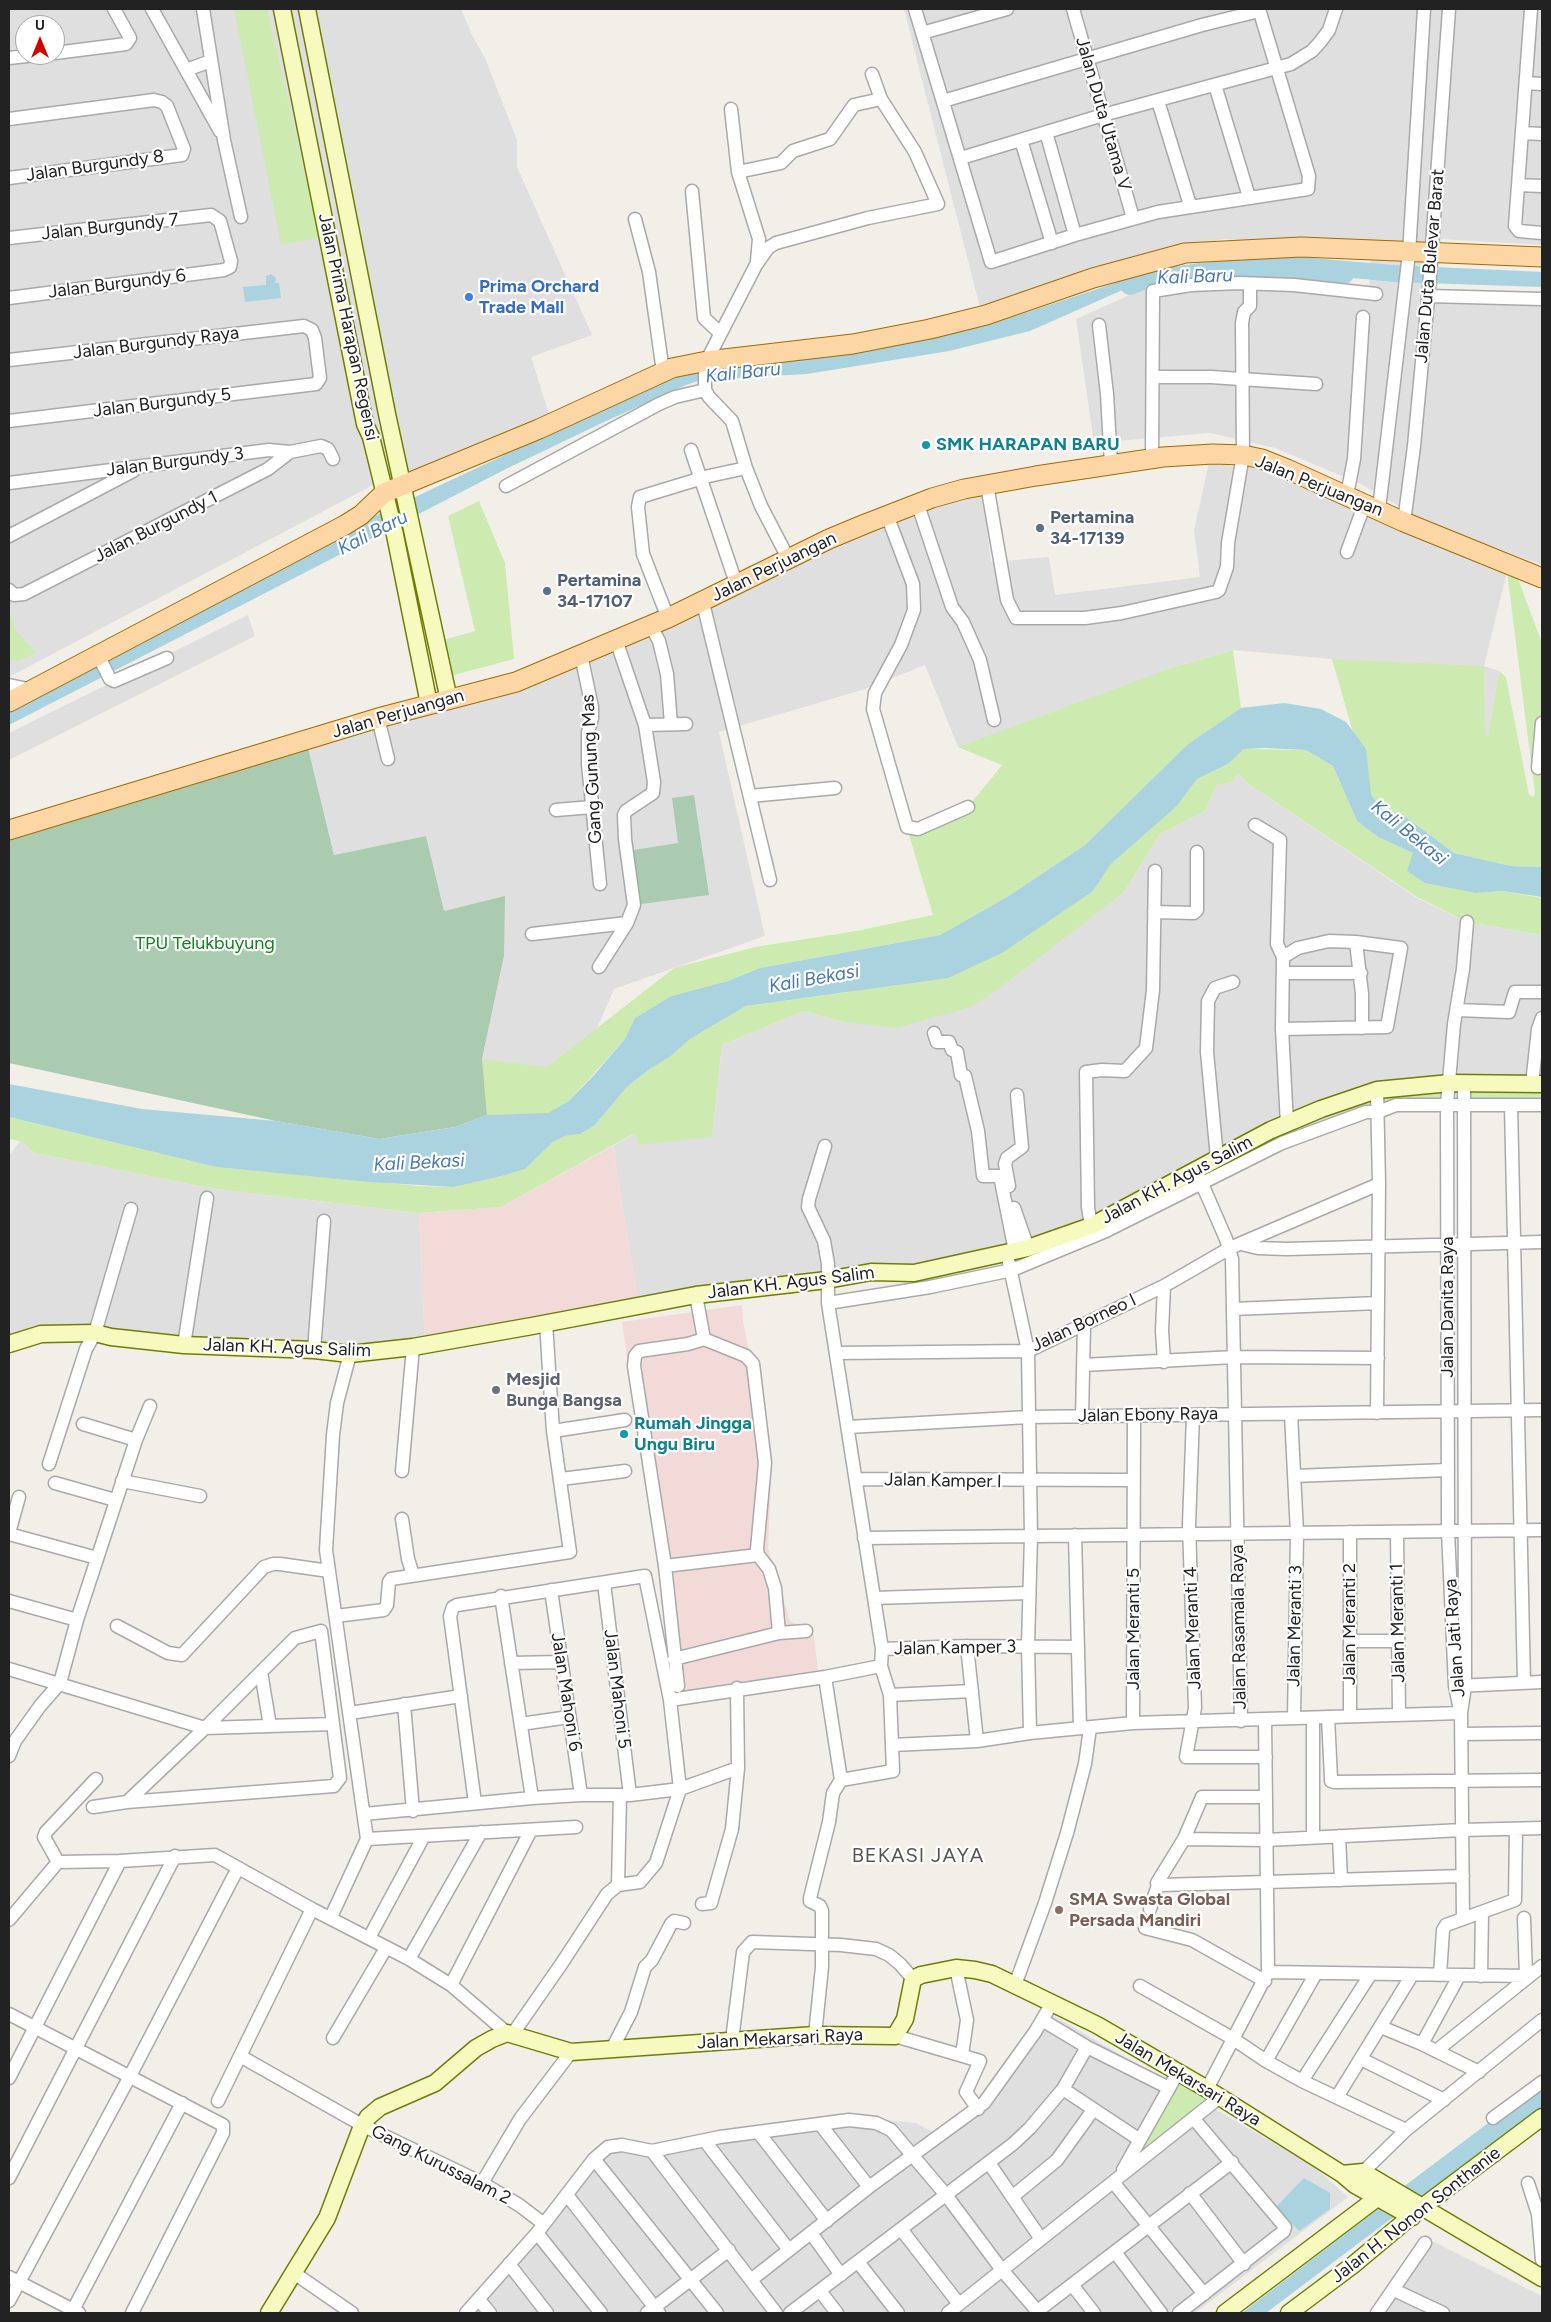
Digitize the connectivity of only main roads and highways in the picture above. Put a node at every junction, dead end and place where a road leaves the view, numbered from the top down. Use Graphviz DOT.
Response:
graph roads {
  1 [pos="1542,256"];
  2 [pos="1542,578"];
  3 [pos="9,702"];
  4 [pos="9,830"];
  1 -- 3 [label="main road"];
  2 -- 4 [label="main road, Jalan Perjuangan"];
}
